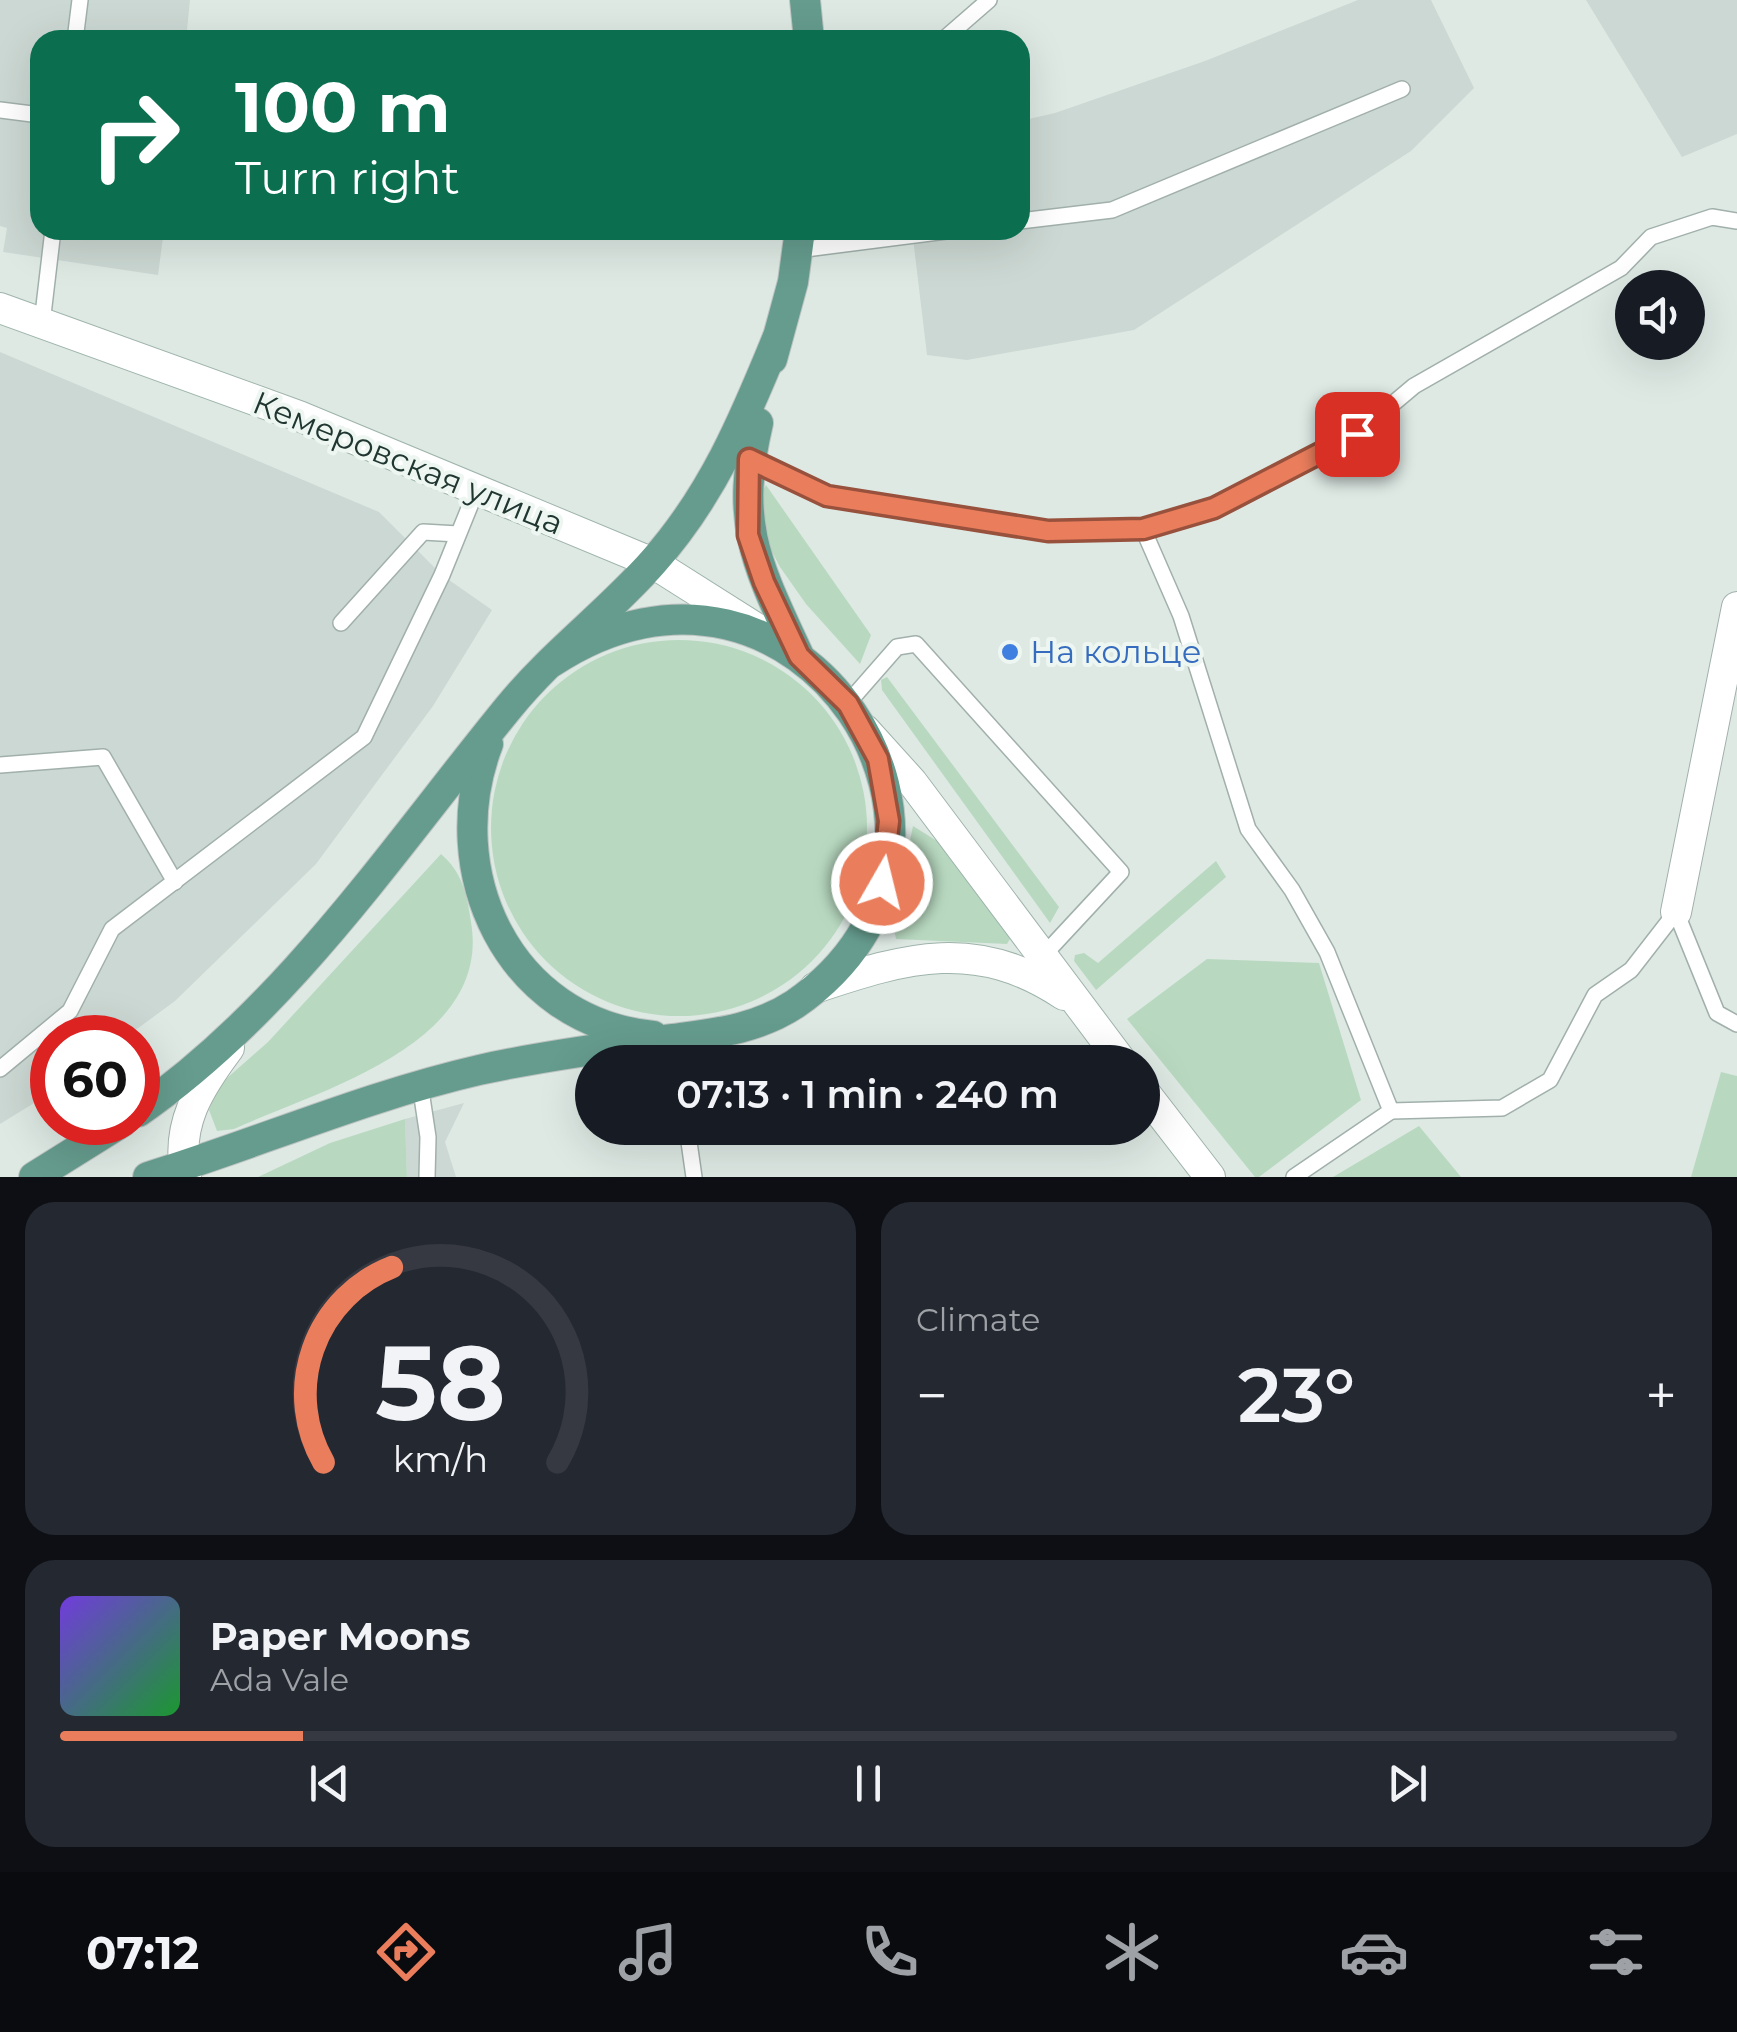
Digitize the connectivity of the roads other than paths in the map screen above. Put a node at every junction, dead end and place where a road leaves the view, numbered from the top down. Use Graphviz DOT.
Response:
graph roads {
  1 [pos="80,0"];
  2 [pos="805,0"];
  3 [pos="990,0"];
  4 [pos="76,30"];
  5 [pos="808,30"];
  6 [pos="955,30"];
  7 [pos="1402,89"];
  8 [pos="0,110"];
  9 [pos="30,114"];
  10 [pos="1030,221"];
  11 [pos="1737,221"];
  12 [pos="51,240"];
  13 [pos="799,240"];
  14 [pos="0,308"];
  15 [pos="42,323"];
  16 [pos="777,339"];
  17 [pos="749,459"];
  18 [pos="476,490"];
  19 [pos="1143,529"];
  20 [pos="458,534"];
  21 [pos="653,562"];
  22 [pos="1737,607"];
  23 [pos="341,623"];
  24 [pos="799,656"];
  25 [pos="552,662"];
  26 [pos="848,704"];
  27 [pos="507,709"];
  28 [pos="865,730"];
  29 [pos="0,765"];
  30 [pos="175,882"];
  31 [pos="1676,912"];
  32 [pos="1042,957"];
  33 [pos="816,988"];
  34 [pos="1077,1004"];
  35 [pos="260,1005"];
  36 [pos="1737,1024"];
  37 [pos="663,1045"];
  38 [pos="693,1045"];
  39 [pos="1109,1045"];
  40 [pos="575,1060"];
  41 [pos="0,1070"];
  42 [pos="420,1084"];
  43 [pos="160,1096"];
  44 [pos="1392,1111"];
  45 [pos="1160,1112"];
  46 [pos="85,1145"];
  47 [pos="689,1145"];
  48 [pos="184,1172"];
  49 [pos="34,1177"];
  50 [pos="148,1177"];
  51 [pos="427,1177"];
  52 [pos="694,1177"];
  53 [pos="1210,1177"];
  54 [pos="1294,1177"];
  1 -- 4 [label="lane"];
  2 -- 5 [label="main road"];
  3 -- 6 [label="lane"];
  7 -- 10 [label="lane"];
  8 -- 9 [label="lane"];
  11 -- 19 [label="lane"];
  12 -- 15 [label="lane"];
  13 -- 16 [label="main road"];
  14 -- 15 [label="main road, Кемеровская улица"];
  15 -- 18 [label="main road, Кемеровская улица"];
  16 -- 17 [label="main road"];
  16 -- 21 [label="main road"];
  17 -- 19 [label="lane"];
  17 -- 24 [label="main road"];
  18 -- 20 [label="lane"];
  18 -- 21 [label="main road, Кемеровская улица"];
  19 -- 44 [label="lane"];
  20 -- 23 [label="lane"];
  20 -- 30 [label="lane"];
  21 -- 24 [label="main road, Кемеровская улица"];
  21 -- 25 [label="main road"];
  22 -- 31 [label="main road"];
  24 -- 25 [label="main road"];
  24 -- 26 [label="main road"];
  25 -- 27 [label="main road"];
  26 -- 28 [label="main road"];
  26 -- 32 [label="lane"];
  27 -- 35 [label="main road"];
  27 -- 37 [label="main road"];
  28 -- 32 [label="main road"];
  28 -- 33 [label="main road"];
  29 -- 30 [label="lane"];
  30 -- 41 [label="lane"];
  31 -- 36 [label="lane"];
  31 -- 44 [label="lane"];
  32 -- 34 [label="main road"];
  33 -- 34 [label="main road"];
  33 -- 38 [label="main road"];
  34 -- 39 [label="main road"];
  35 -- 43 [label="main road"];
  35 -- 48 [label="main road"];
  40 -- 42 [label="main road"];
  42 -- 48 [label="main road"];
  42 -- 51 [label="lane"];
  44 -- 54 [label="lane"];
  45 -- 53 [label="main road"];
  46 -- 49 [label="main road"];
  47 -- 52 [label="lane"];
  48 -- 50 [label="main road"];
}
